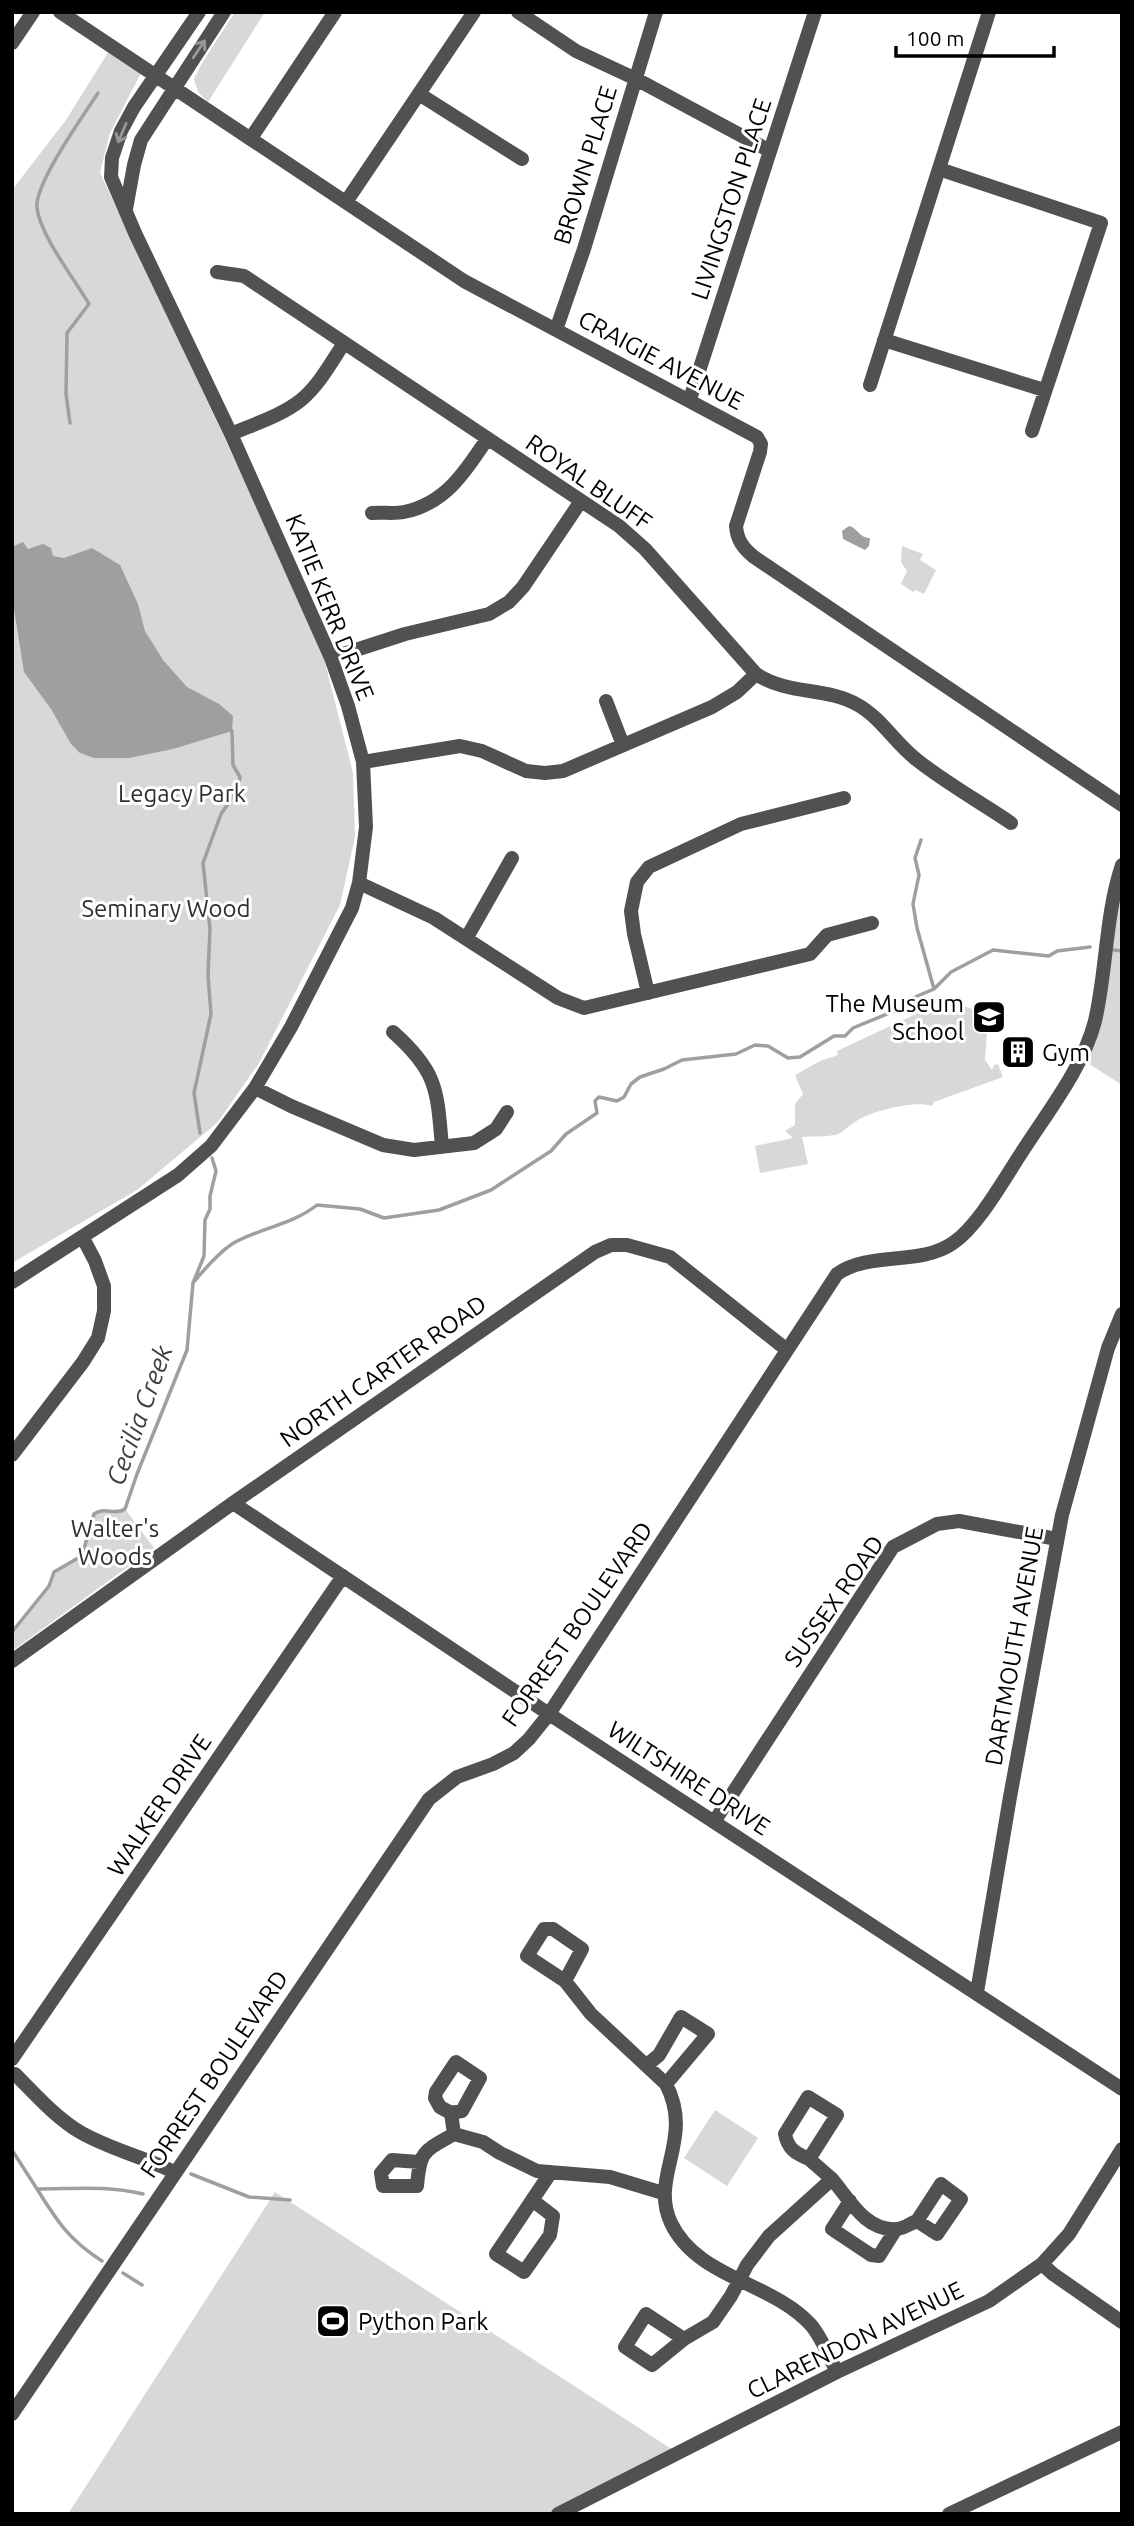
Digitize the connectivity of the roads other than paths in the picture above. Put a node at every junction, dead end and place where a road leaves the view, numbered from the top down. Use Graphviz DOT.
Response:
graph roads {
  1 [pos="33,12"];
  2 [pos="60,12"];
  3 [pos="200,12"];
  4 [pos="224,12"];
  5 [pos="335,12"];
  6 [pos="474,12"];
  7 [pos="518,12"];
  8 [pos="656,12"];
  9 [pos="815,12"];
  10 [pos="989,12"];
  11 [pos="12,43"];
  12 [pos="158,75"];
  13 [pos="636,79"];
  14 [pos="174,87"];
  15 [pos="419,94"];
  16 [pos="251,138"];
  17 [pos="770,151"];
  18 [pos="522,159"];
  19 [pos="939,169"];
  20 [pos="346,202"];
  21 [pos="126,210"];
  22 [pos="217,272"];
  23 [pos="556,330"];
  24 [pos="884,340"];
  25 [pos="344,343"];
  26 [pos="870,386"];
  27 [pos="1044,390"];
  28 [pos="690,399"];
  29 [pos="1032,431"];
  30 [pos="231,433"];
  31 [pos="487,439"];
  32 [pos="580,501"];
  33 [pos="372,513"];
  34 [pos="331,658"];
  35 [pos="756,674"];
  36 [pos="606,701"];
  37 [pos="623,745"];
  38 [pos="363,762"];
  39 [pos="844,798"];
  40 [pos="1122,806"];
  41 [pos="1011,823"];
  42 [pos="512,858"];
  43 [pos="1122,865"];
  44 [pos="359,883"];
  45 [pos="872,923"];
  46 [pos="466,939"];
  47 [pos="648,993"];
  48 [pos="393,1032"];
  49 [pos="255,1088"];
  50 [pos="507,1112"];
  51 [pos="442,1147"];
  52 [pos="83,1238"];
  53 [pos="12,1282"];
  54 [pos="1122,1314"];
  55 [pos="788,1350"];
  56 [pos="12,1455"];
  57 [pos="233,1503"];
  58 [pos="1057,1539"];
  59 [pos="343,1576"];
  60 [pos="12,1661"];
  61 [pos="549,1714"];
  62 [pos="714,1822"];
  63 [pos="565,1981"];
  64 [pos="977,1992"];
  65 [pos="12,2059"];
  66 [pos="647,2065"];
  67 [pos="12,2074"];
  68 [pos="666,2084"];
  69 [pos="1122,2089"];
  70 [pos="451,2113"];
  71 [pos="454,2134"];
  72 [pos="1122,2149"];
  73 [pos="809,2159"];
  74 [pos="419,2162"];
  75 [pos="174,2172"];
  76 [pos="551,2172"];
  77 [pos="832,2179"];
  78 [pos="663,2193"];
  79 [pos="532,2200"];
  80 [pos="850,2201"];
  81 [pos="917,2221"];
  82 [pos="897,2229"];
  83 [pos="1042,2264"];
  84 [pos="740,2280"];
  85 [pos="1122,2322"];
  86 [pos="684,2339"];
  87 [pos="837,2372"];
  88 [pos="12,2414"];
  89 [pos="1122,2432"];
  90 [pos="558,2514"];
  91 [pos="949,2514"];
  1 -- 11 [label="street"];
  2 -- 12 [label="street, CRAIGIE AVENUE"];
  3 -- 12 [label="street, KATIE KERR DRIVE"];
  14 -- 4 [label="street, one-way"];
  5 -- 16 [label="street"];
  6 -- 15 [label="street"];
  7 -- 13 [label="street"];
  8 -- 13 [label="street, BROWN PLACE"];
  9 -- 17 [label="street, LIVINGSTON PLACE"];
  10 -- 19 [label="street"];
  12 -- 14 [label="street, CRAIGIE AVENUE"];
  12 -- 21 [label="street, KATIE KERR DRIVE, one-way"];
  13 -- 17 [label="street"];
  13 -- 23 [label="street, BROWN PLACE"];
  14 -- 16 [label="street, CRAIGIE AVENUE"];
  14 -- 21 [label="street"];
  15 -- 18 [label="street"];
  15 -- 20 [label="street"];
  16 -- 20 [label="street, CRAIGIE AVENUE"];
  17 -- 28 [label="street, LIVINGSTON PLACE"];
  19 -- 24 [label="street"];
  19 -- 27 [label="street"];
  20 -- 23 [label="street, CRAIGIE AVENUE"];
  21 -- 30 [label="street, KATIE KERR DRIVE"];
  22 -- 25 [label="street, ROYAL BLUFF"];
  23 -- 28 [label="street, CRAIGIE AVENUE"];
  24 -- 26 [label="street"];
  24 -- 27 [label="street"];
  25 -- 30 [label="street"];
  25 -- 31 [label="street, ROYAL BLUFF"];
  27 -- 29 [label="street"];
  28 -- 40 [label="street, CRAIGIE AVENUE"];
  30 -- 34 [label="street, KATIE KERR DRIVE"];
  31 -- 32 [label="street, ROYAL BLUFF"];
  31 -- 33 [label="street"];
  32 -- 34 [label="street"];
  32 -- 35 [label="street, ROYAL BLUFF"];
  34 -- 38 [label="street, KATIE KERR DRIVE"];
  35 -- 37 [label="street"];
  35 -- 41 [label="street, ROYAL BLUFF"];
  36 -- 37 [label="street"];
  37 -- 38 [label="street"];
  38 -- 44 [label="street, KATIE KERR DRIVE"];
  39 -- 47 [label="street"];
  42 -- 46 [label="street"];
  43 -- 55 [label="street, FORREST BOULEVARD"];
  44 -- 46 [label="street"];
  44 -- 49 [label="street, KATIE KERR DRIVE"];
  45 -- 47 [label="street"];
  46 -- 47 [label="street"];
  48 -- 51 [label="street"];
  49 -- 51 [label="street"];
  49 -- 52 [label="street, KATIE KERR DRIVE"];
  50 -- 51 [label="street"];
  52 -- 53 [label="street, KATIE KERR DRIVE"];
  52 -- 56 [label="street"];
  54 -- 58 [label="street, DARTMOUTH AVENUE"];
  55 -- 57 [label="street, NORTH CARTER ROAD"];
  55 -- 61 [label="street, FORREST BOULEVARD"];
  57 -- 59 [label="street, WILTSHIRE DRIVE"];
  57 -- 60 [label="street, NORTH CARTER ROAD"];
  58 -- 62 [label="street, SUSSEX ROAD"];
  58 -- 64 [label="street, DARTMOUTH AVENUE"];
  59 -- 61 [label="street, WILTSHIRE DRIVE"];
  59 -- 65 [label="street, WALKER DRIVE"];
  61 -- 62 [label="street, WILTSHIRE DRIVE"];
  61 -- 75 [label="street, FORREST BOULEVARD"];
  62 -- 64 [label="street, WILTSHIRE DRIVE"];
  63 -- 66 [label="street"];
  64 -- 69 [label="street, WILTSHIRE DRIVE"];
  66 -- 68 [label="street"];
  66 -- 68 [label="street"];
  67 -- 75 [label="street"];
  68 -- 78 [label="street"];
  70 -- 71 [label="street"];
  71 -- 74 [label="street"];
  71 -- 76 [label="street"];
  72 -- 83 [label="street, CLARENDON AVENUE"];
  73 -- 77 [label="street"];
  75 -- 88 [label="street, FORREST BOULEVARD"];
  76 -- 78 [label="street"];
  76 -- 79 [label="street"];
  77 -- 80 [label="street"];
  77 -- 84 [label="street"];
  78 -- 84 [label="street"];
  79 -- 79 [label="street"];
  80 -- 82 [label="street"];
  80 -- 82 [label="street"];
  81 -- 82 [label="street"];
  83 -- 85 [label="street"];
  83 -- 87 [label="street, CLARENDON AVENUE"];
  84 -- 86 [label="street"];
  84 -- 87 [label="street"];
  87 -- 90 [label="street, CLARENDON AVENUE"];
  89 -- 91 [label="street"];
}
